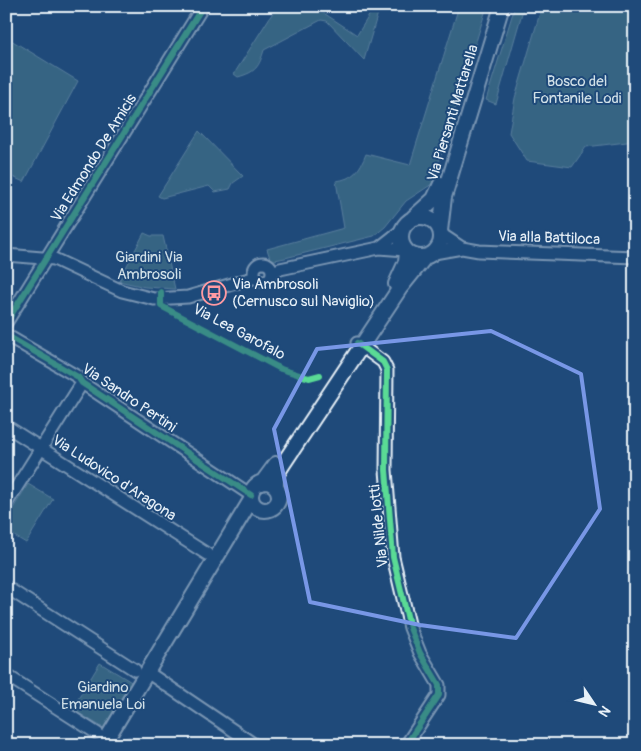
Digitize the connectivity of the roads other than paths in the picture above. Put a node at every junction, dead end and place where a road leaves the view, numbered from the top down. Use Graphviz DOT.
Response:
graph roads {
  1 [pos="203,6"];
  2 [pos="495,6"];
  3 [pos="502,6"];
  4 [pos="413,218"];
  5 [pos="402,230"];
  6 [pos="441,232"];
  7 [pos="379,248"];
  8 [pos="462,248"];
  9 [pos="406,251"];
  10 [pos="6,254"];
  11 [pos="429,255"];
  12 [pos="635,257"];
  13 [pos="47,258"];
  14 [pos="6,324"];
  15 [pos="6,335"];
  16 [pos="359,345"];
  17 [pos="82,383"];
  18 [pos="6,426"];
  19 [pos="41,449"];
  20 [pos="276,487"];
  21 [pos="255,495"];
  22 [pos="6,504"];
  23 [pos="206,554"];
  24 [pos="6,587"];
  25 [pos="145,673"];
  26 [pos="6,675"];
  27 [pos="100,739"];
  28 [pos="110,745"];
  29 [pos="255,745"];
  30 [pos="406,745"];
  1 -- 13 [label="street, Via Edmondo De Amicis"];
  2 -- 4 [label="street, Via Piersanti Mattarella"];
  3 -- 6 [label="street, Via Piersanti Mattarella"];
  4 -- 5 [label="street"];
  4 -- 6 [label="street"];
  5 -- 7 [label="street"];
  5 -- 9 [label="street"];
  6 -- 8 [label="street, Via alla Battiloca"];
  6 -- 11 [label="street"];
  7 -- 9 [label="street"];
  7 -- 13 [label="street"];
  8 -- 11 [label="street, Via alla Battiloca"];
  8 -- 12 [label="street, Via alla Battiloca"];
  9 -- 11 [label="street"];
  9 -- 16 [label="street"];
  10 -- 13 [label="street"];
  11 -- 16 [label="street"];
  13 -- 14 [label="street, Via Edmondo De Amicis"];
  15 -- 17 [label="street, Via Sandro Pertini"];
  16 -- 20 [label="street"];
  16 -- 21 [label="street"];
  16 -- 30 [label="street, Via Nilde Iotti"];
  17 -- 19 [label="street"];
  17 -- 21 [label="street, Via Sandro Pertini"];
  18 -- 19 [label="street, Via Ludovico d'Aragona"];
  19 -- 22 [label="street"];
  19 -- 23 [label="street, Via Ludovico d'Aragona"];
  20 -- 21 [label="street"];
  20 -- 21 [label="street"];
  21 -- 25 [label="street"];
  24 -- 25 [label="street"];
  25 -- 27 [label="street"];
  25 -- 28 [label="street"];
  25 -- 29 [label="street"];
  26 -- 27 [label="street"];
}
